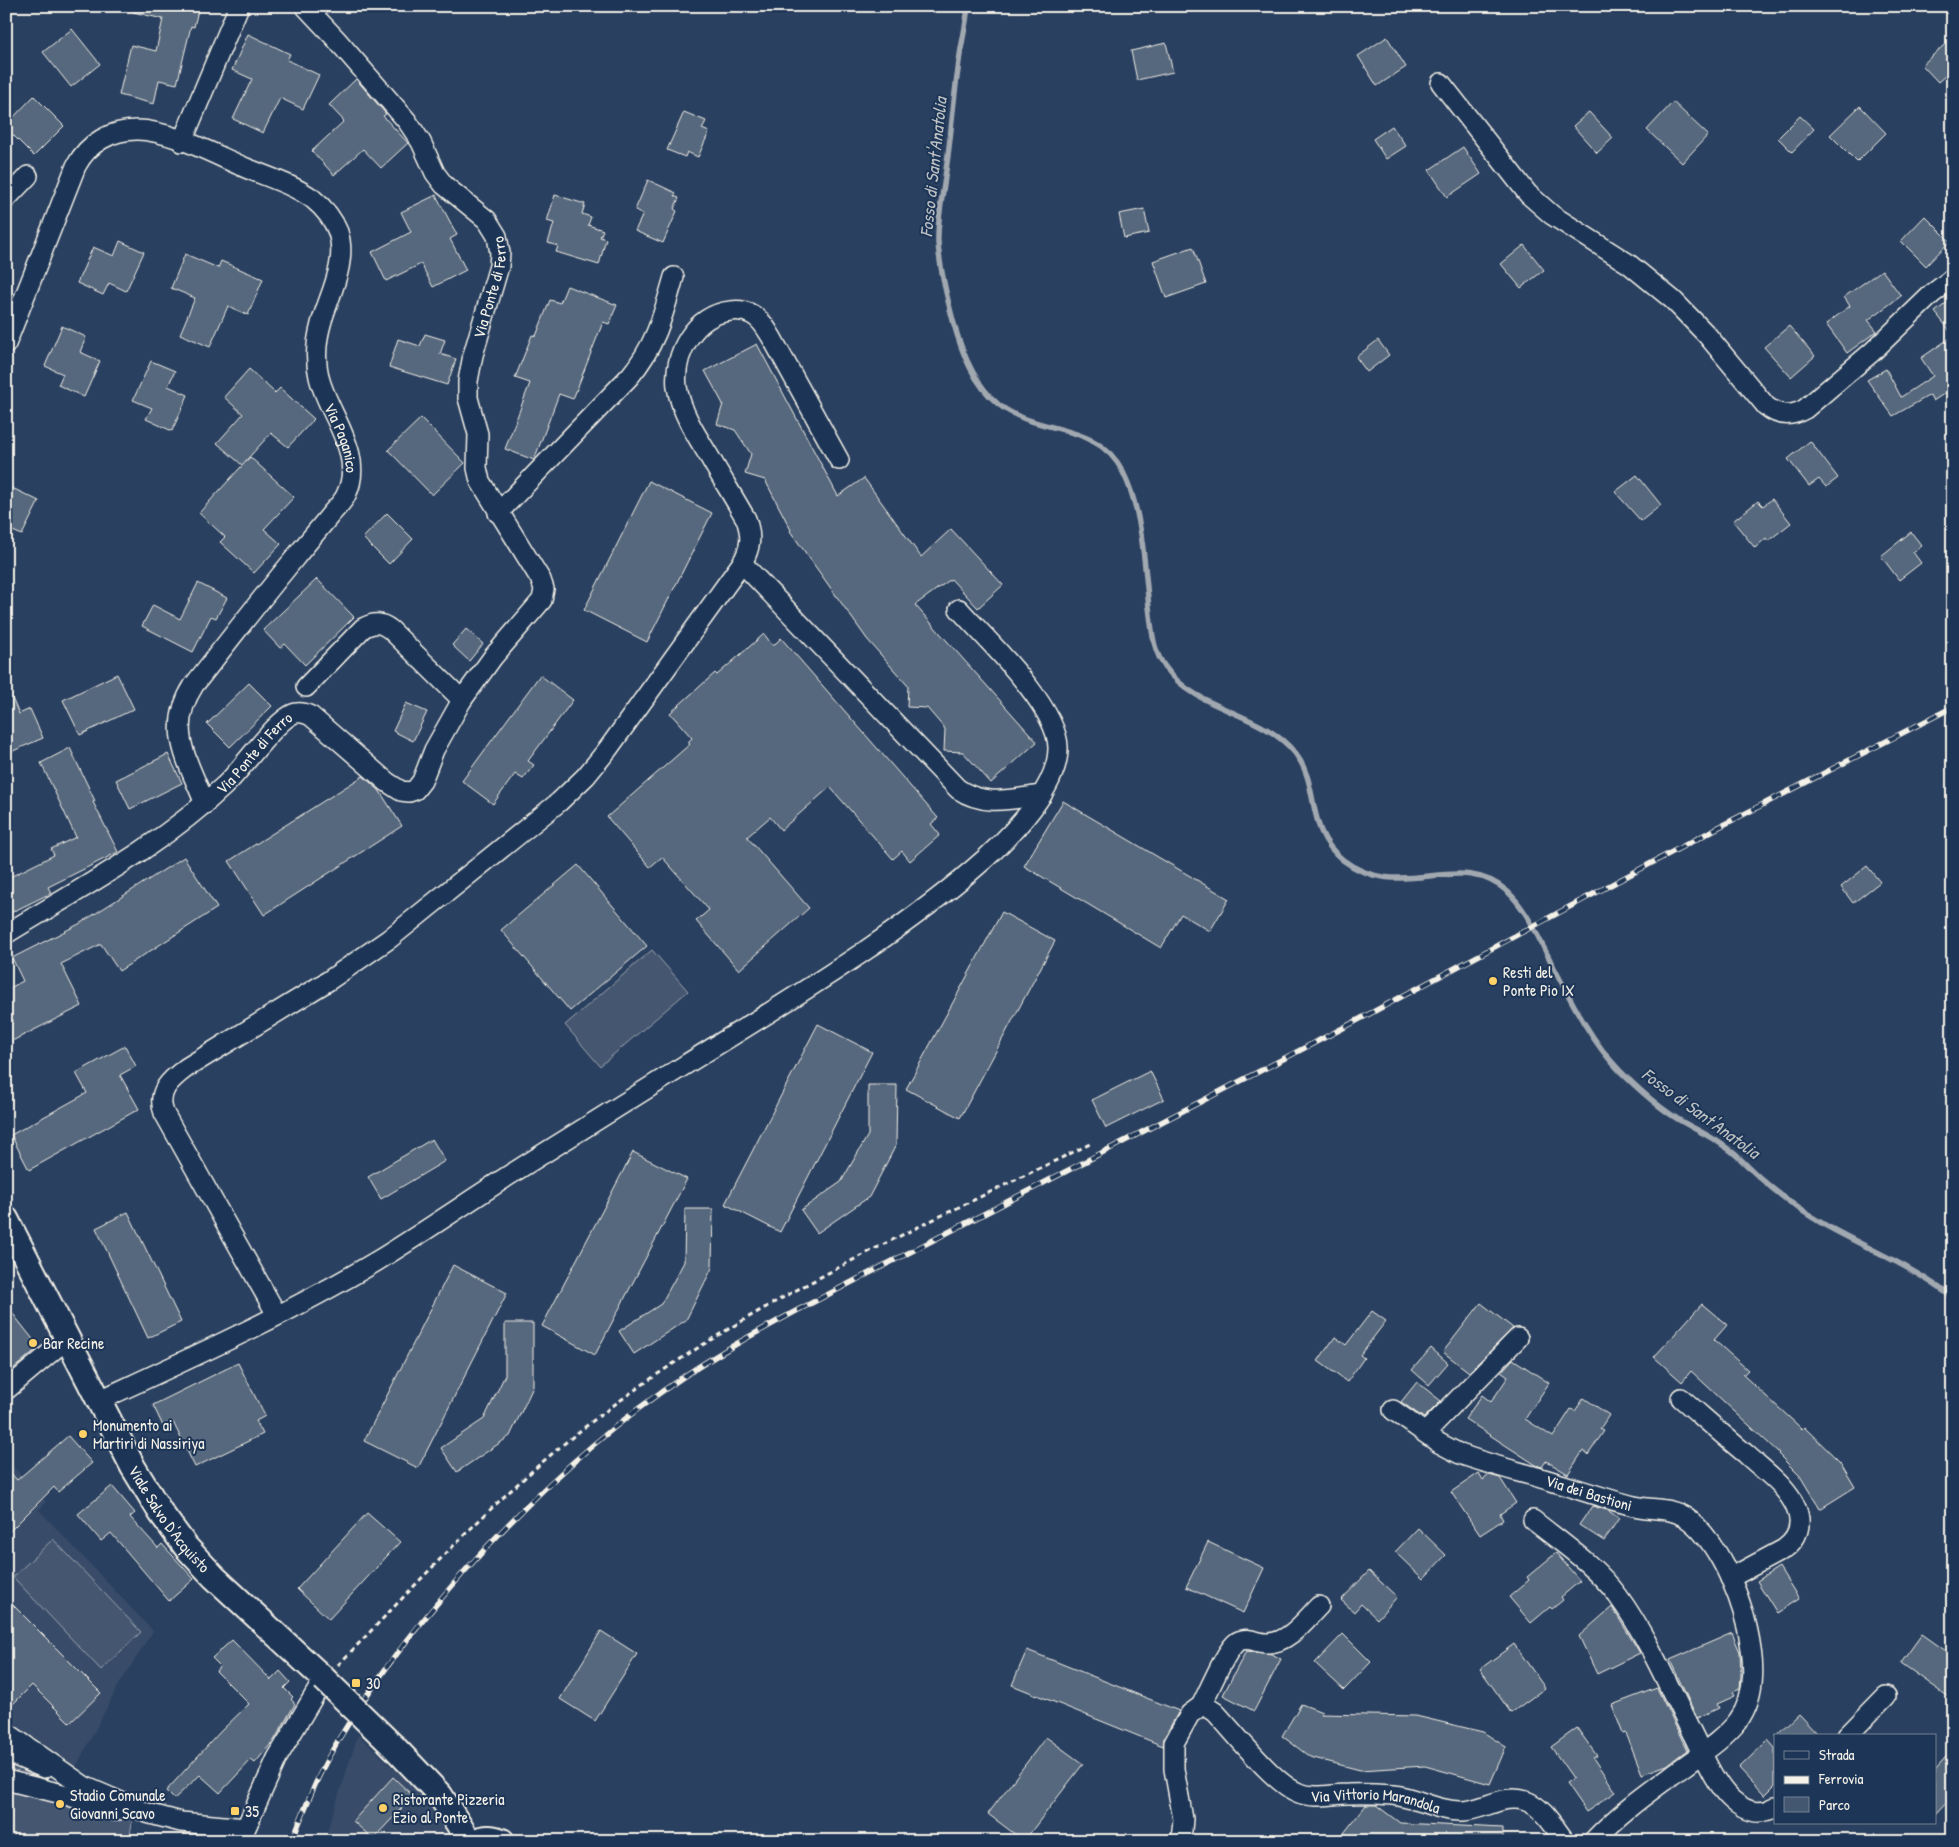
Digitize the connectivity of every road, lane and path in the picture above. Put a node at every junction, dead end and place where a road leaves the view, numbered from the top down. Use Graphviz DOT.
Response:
graph roads {
  1 [pos="239,6"];
  2 [pos="305,6"];
  3 [pos="1441,82"];
  4 [pos="182,142"];
  5 [pos="28,176"];
  6 [pos="6,199"];
  7 [pos="674,277"];
  8 [pos="1953,278"];
  9 [pos="6,344"];
  10 [pos="839,460"];
  11 [pos="498,513"];
  12 [pos="742,563"];
  13 [pos="959,609"];
  14 [pos="306,687"];
  15 [pos="462,700"];
  16 [pos="1042,795"];
  17 [pos="205,804"];
  18 [pos="6,934"];
  19 [pos="1090,1144"];
  20 [pos="6,1219"];
  21 [pos="277,1315"];
  22 [pos="68,1338"];
  23 [pos="1518,1338"];
  24 [pos="6,1390"];
  25 [pos="1682,1398"];
  26 [pos="100,1400"];
  27 [pos="1393,1410"];
  28 [pos="1425,1433"];
  29 [pos="1533,1520"];
  30 [pos="1730,1578"];
  31 [pos="1320,1606"];
  32 [pos="324,1679"];
  33 [pos="1886,1696"];
  34 [pos="1201,1706"];
  35 [pos="6,1732"];
  36 [pos="1849,1734"];
  37 [pos="6,1752"];
  38 [pos="1702,1753"];
  39 [pos="6,1780"];
  40 [pos="84,1786"];
  41 [pos="1774,1807"];
  42 [pos="169,1820"];
  43 [pos="242,1834"];
  44 [pos="469,1841"];
  45 [pos="475,1841"];
  46 [pos="502,1841"];
  47 [pos="1181,1841"];
  48 [pos="1565,1841"];
  49 [pos="1593,1841"];
  1 -- 4 [label="street"];
  2 -- 11 [label="street, Via Ponte di Ferro"];
  3 -- 8 [label="street"];
  4 -- 9 [label="street, Via Paganico"];
  4 -- 17 [label="street, Via Paganico"];
  5 -- 6 [label="street"];
  7 -- 11 [label="street"];
  10 -- 12 [label="street"];
  11 -- 15 [label="street, Via Ponte di Ferro"];
  12 -- 16 [label="street"];
  12 -- 21 [label="street"];
  13 -- 16 [label="street"];
  14 -- 15 [label="street"];
  15 -- 17 [label="street, Via Ponte di Ferro"];
  16 -- 21 [label="street"];
  17 -- 18 [label="street, Via Ponte di Ferro"];
  19 -- 32 [label="path"];
  20 -- 22 [label="main road, Viale Salvo D'Acquisto"];
  21 -- 26 [label="street"];
  22 -- 24 [label="street"];
  22 -- 26 [label="main road, Viale Salvo D'Acquisto"];
  23 -- 28 [label="street"];
  25 -- 30 [label="street"];
  26 -- 32 [label="main road, Viale Salvo D'Acquisto"];
  27 -- 28 [label="street, Via dei Bastioni"];
  28 -- 30 [label="street, Via dei Bastioni"];
  29 -- 38 [label="street"];
  30 -- 38 [label="street, Via dei Bastioni"];
  31 -- 34 [label="street"];
  32 -- 43 [label="street"];
  32 -- 44 [label="main road, Viale Salvo D'Acquisto, bridge"];
  33 -- 36 [label="street"];
  34 -- 47 [label="street"];
  34 -- 48 [label="street, Via Vittorio Marandola"];
  35 -- 40 [label="street"];
  37 -- 40 [label="street"];
  38 -- 41 [label="street"];
  38 -- 49 [label="street, Via dei Bastioni"];
  39 -- 42 [label="street"];
  40 -- 42 [label="street"];
  42 -- 43 [label="street"];
  45 -- 46 [label="main road"];
}
